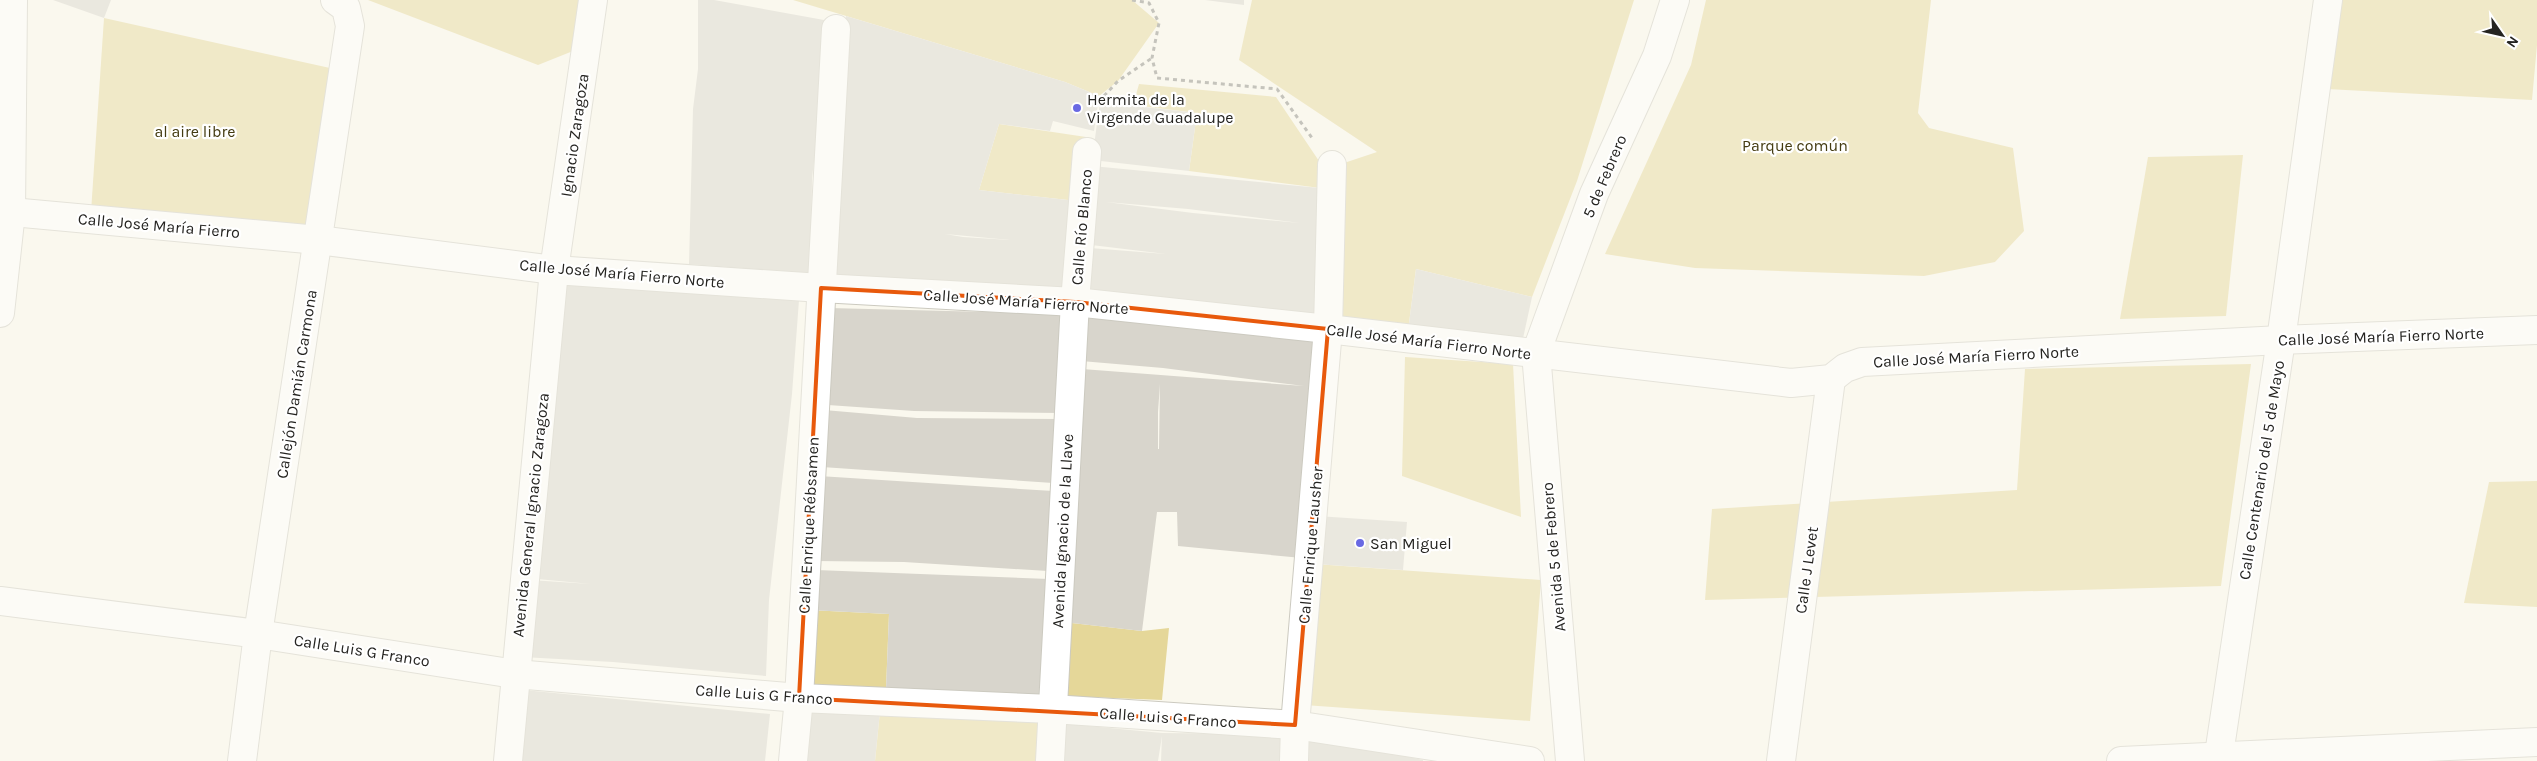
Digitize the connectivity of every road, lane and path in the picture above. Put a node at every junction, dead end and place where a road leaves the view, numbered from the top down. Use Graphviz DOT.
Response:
graph roads {
  1 [pos="13,0"];
  2 [pos="593,0"];
  3 [pos="1132,0"];
  4 [pos="1675,0"];
  5 [pos="2328,0"];
  6 [pos="340,4"];
  7 [pos="836,29"];
  8 [pos="1152,58"];
  9 [pos="1104,96"];
  10 [pos="1087,152"];
  11 [pos="1332,165"];
  12 [pos="6,211"];
  13 [pos="318,240"];
  14 [pos="554,270"];
  15 [pos="821,288"];
  16 [pos="1075,302"];
  17 [pos="0,313"];
  18 [pos="1328,329"];
  19 [pos="2537,330"];
  20 [pos="2281,340"];
  21 [pos="1536,353"];
  22 [pos="1831,379"];
  23 [pos="0,601"];
  24 [pos="258,634"];
  25 [pos="515,674"];
  26 [pos="799,698"];
  27 [pos="1052,709"];
  28 [pos="1295,725"];
  29 [pos="2537,742"];
  30 [pos="2218,758"];
  31 [pos="242,761"];
  32 [pos="508,761"];
  33 [pos="793,761"];
  34 [pos="1050,761"];
  35 [pos="1294,761"];
  36 [pos="1530,761"];
  37 [pos="1570,761"];
  38 [pos="1781,761"];
  39 [pos="2121,761"];
  1 -- 12 [label="street"];
  2 -- 14 [label="street, Ignacio Zaragoza"];
  3 -- 8 [label="path"];
  4 -- 21 [label="street, 5 de Febrero"];
  5 -- 20 [label="street, Calle Centenario del 5 de Mayo"];
  6 -- 13 [label="street, Callejón Damián Carmona"];
  7 -- 15 [label="street, Calle Enrique Rébsamen"];
  8 -- 9 [label="path"];
  8 -- 11 [label="path"];
  10 -- 16 [label="street, Calle Río Blanco"];
  11 -- 18 [label="street, Calle Enrique Lausher"];
  12 -- 13 [label="street, Calle José María Fierro"];
  12 -- 17 [label="street"];
  13 -- 14 [label="street, Calle José María Fierro Norte"];
  13 -- 24 [label="street, Callejón Damián Carmona"];
  14 -- 15 [label="street, Calle José María Fierro Norte"];
  14 -- 25 [label="street, Avenida General Ignacio Zaragoza"];
  15 -- 16 [label="street, Calle José María Fierro Norte"];
  15 -- 26 [label="street, Calle Enrique Rébsamen"];
  16 -- 18 [label="street, Calle José María Fierro Norte"];
  16 -- 27 [label="street, Avenida Ignacio de la Llave"];
  18 -- 21 [label="street, Calle José María Fierro Norte"];
  18 -- 28 [label="street, Calle Enrique Lausher"];
  19 -- 20 [label="street, Calle José María Fierro Norte"];
  20 -- 22 [label="street, Calle José María Fierro Norte"];
  20 -- 30 [label="street, Calle Centenario del 5 de Mayo"];
  21 -- 22 [label="street, Calle José María Fierro Norte"];
  21 -- 37 [label="street, Avenida 5 de Febrero"];
  22 -- 38 [label="street, Calle J Levet"];
  23 -- 24 [label="street, Calle Luis G Franco"];
  24 -- 25 [label="street, Calle Luis G Franco"];
  24 -- 31 [label="street, Callejón Damián Carmona"];
  25 -- 26 [label="street, Calle Luis G Franco"];
  25 -- 32 [label="street, Avenida General Ignacio Zaragoza"];
  26 -- 27 [label="street, Calle Luis G Franco"];
  26 -- 33 [label="street, Calle Enrique Rébsamen"];
  27 -- 28 [label="street, Calle Luis G Franco"];
  27 -- 34 [label="street, Avenida Ignacio de la Llave"];
  28 -- 35 [label="street, Calle Enrique Lausher"];
  28 -- 36 [label="street, Calle Luis G Franco"];
  29 -- 30 [label="street"];
  30 -- 39 [label="street"];
}
